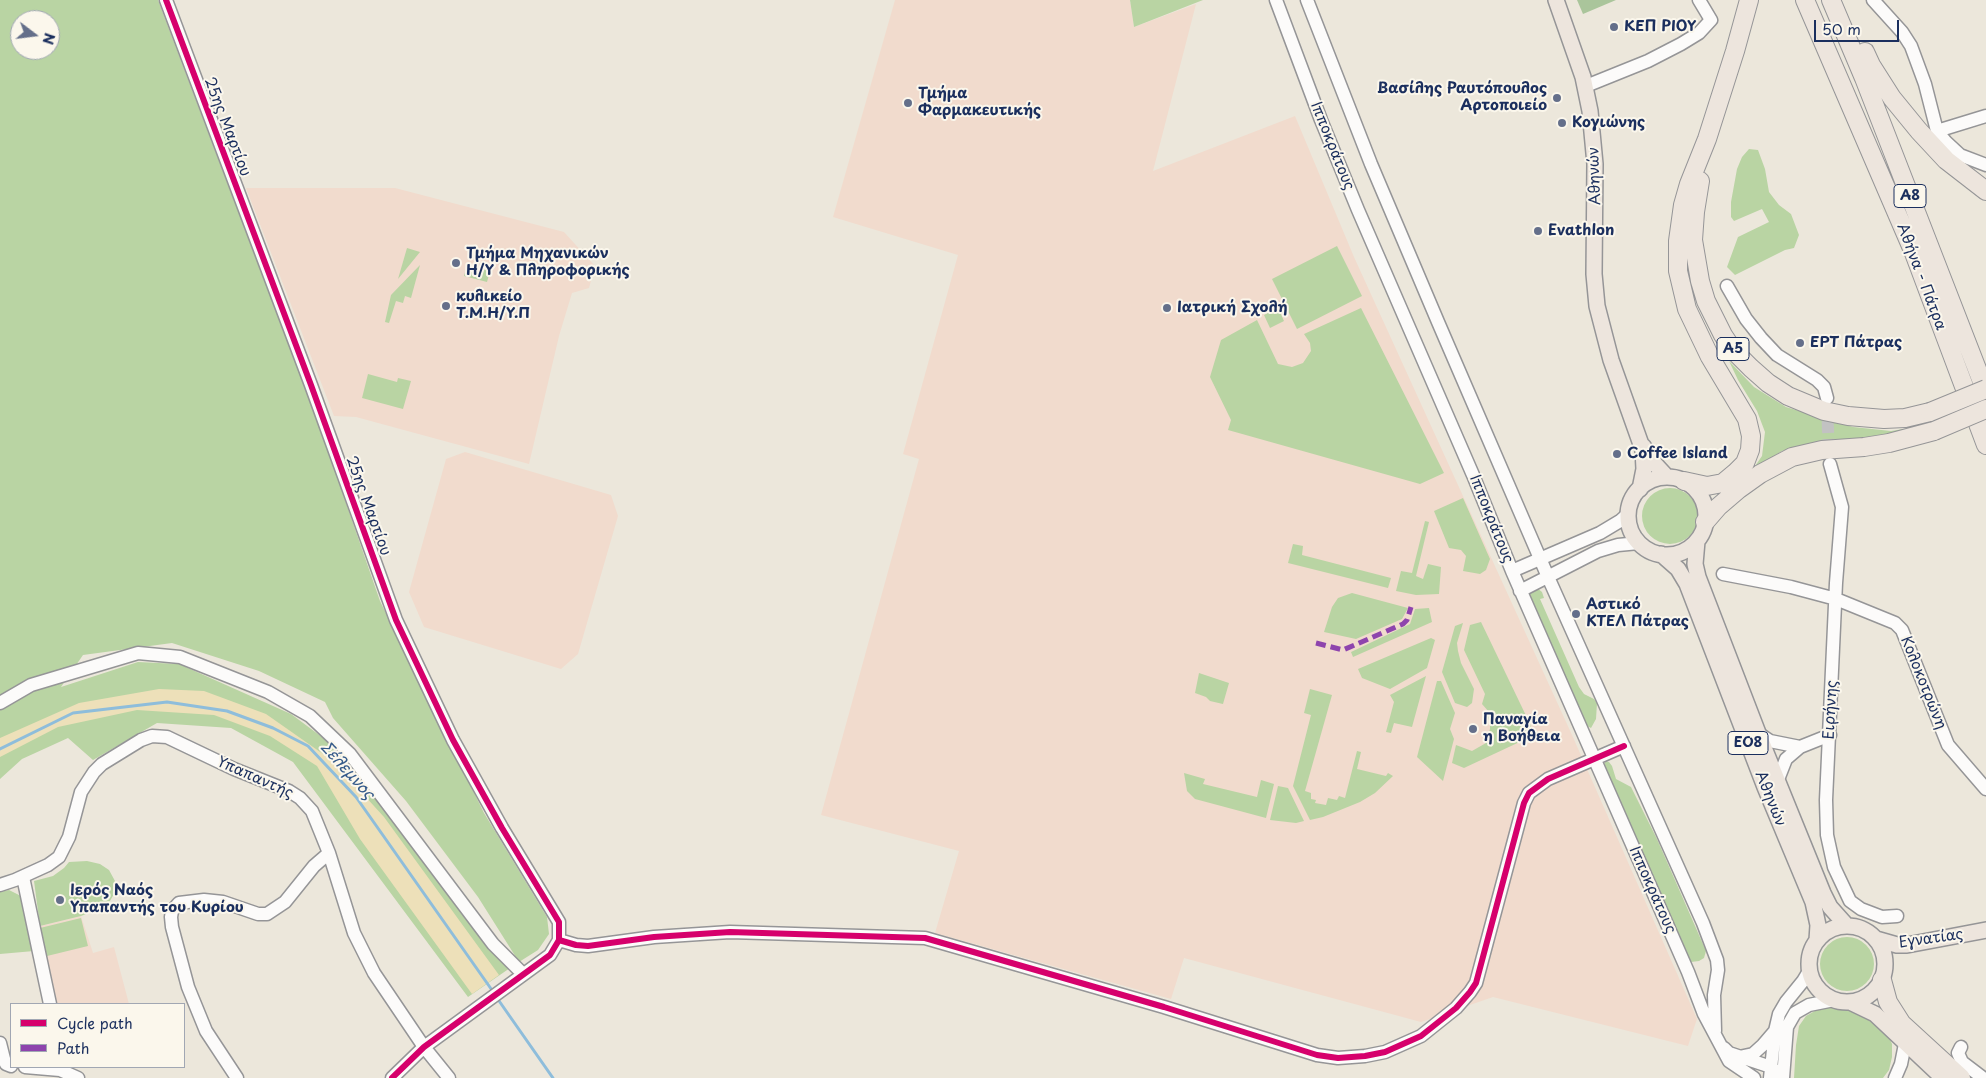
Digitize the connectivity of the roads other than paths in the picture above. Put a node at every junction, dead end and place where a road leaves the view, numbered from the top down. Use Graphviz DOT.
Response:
graph roads {
  1 [pos="166,0"];
  2 [pos="1276,0"];
  3 [pos="1307,0"];
  4 [pos="1556,0"];
  5 [pos="1699,0"];
  6 [pos="1749,0"];
  7 [pos="1804,0"];
  8 [pos="1831,0"];
  9 [pos="1841,0"];
  10 [pos="1873,0"];
  11 [pos="1586,86"];
  12 [pos="1986,116"];
  13 [pos="1937,131"];
  14 [pos="1707,139"];
  15 [pos="1986,164"];
  16 [pos="1986,191"];
  17 [pos="1727,286"];
  18 [pos="1986,391"];
  19 [pos="1827,398"];
  20 [pos="1986,409"];
  21 [pos="1640,441"];
  22 [pos="1986,445"];
  23 [pos="1830,464"];
  24 [pos="1676,479"];
  25 [pos="1640,489"];
  26 [pos="1629,513"];
  27 [pos="1705,522"];
  28 [pos="1697,541"];
  29 [pos="1639,543"];
  30 [pos="1661,554"];
  31 [pos="1540,559"];
  32 [pos="1512,571"];
  33 [pos="1724,574"];
  34 [pos="1548,577"];
  35 [pos="1520,591"];
  36 [pos="1836,599"];
  37 [pos="0,703"];
  38 [pos="1758,733"];
  39 [pos="1830,735"];
  40 [pos="1624,746"];
  41 [pos="1800,747"];
  42 [pos="1595,759"];
  43 [pos="1777,782"];
  44 [pos="1986,789"];
  45 [pos="329,853"];
  46 [pos="23,877"];
  47 [pos="0,885"];
  48 [pos="1897,916"];
  49 [pos="1847,926"];
  50 [pos="1986,930"];
  51 [pos="1876,939"];
  52 [pos="559,940"];
  53 [pos="1818,940"];
  54 [pos="1809,971"];
  55 [pos="523,974"];
  56 [pos="1882,980"];
  57 [pos="1834,1000"];
  58 [pos="1850,1002"];
  59 [pos="50,1003"];
  60 [pos="1775,1031"];
  61 [pos="1715,1033"];
  62 [pos="0,1043"];
  63 [pos="1905,1044"];
  64 [pos="1722,1046"];
  65 [pos="424,1047"];
  66 [pos="1961,1047"];
  67 [pos="1739,1057"];
  68 [pos="10,1066"];
  69 [pos="37,1068"];
  70 [pos="1778,1076"];
  71 [pos="78,1078"];
  72 [pos="237,1078"];
  73 [pos="392,1078"];
  74 [pos="449,1078"];
  75 [pos="1754,1078"];
  76 [pos="1896,1078"];
  77 [pos="1943,1078"];
  78 [pos="1961,1078"];
  79 [pos="1983,1078"];
  1 -- 52 [label="street, 25ης Μαρτίου"];
  2 -- 32 [label="street, Ιπποκράτους"];
  3 -- 31 [label="street, Ιπποκράτους"];
  4 -- 11 [label="main road, Αθηνών"];
  5 -- 11 [label="street"];
  6 -- 14 [label="highway, Α5"];
  7 -- 22 [label="highway, Αθήνα - Πάτρα / Α8"];
  8 -- 18 [label="highway, Αθήνα - Πάτρα / Α8"];
  9 -- 16 [label="highway"];
  10 -- 13 [label="street"];
  11 -- 21 [label="main road, Αθηνών"];
  12 -- 13 [label="street"];
  13 -- 15 [label="street"];
  14 -- 18 [label="highway, Α5, bridge"];
  14 -- 24 [label="highway"];
  17 -- 19 [label="street"];
  20 -- 27 [label="highway, bridge"];
  21 -- 24 [label="main road, Αθηνών"];
  21 -- 25 [label="main road, Αθηνών"];
  23 -- 36 [label="street, Ειρήνης"];
  24 -- 25 [label="main road"];
  24 -- 27 [label="main road, Αθηνών"];
  25 -- 26 [label="main road, Αθηνών"];
  26 -- 29 [label="main road"];
  26 -- 31 [label="street"];
  27 -- 28 [label="main road, Αθηνών / ΕΟ8"];
  28 -- 30 [label="main road"];
  28 -- 38 [label="main road, Αθηνών / ΕΟ8"];
  29 -- 30 [label="main road, Αθηνών / ΕΟ8"];
  29 -- 34 [label="street"];
  30 -- 53 [label="main road, Αθηνών / ΕΟ8"];
  31 -- 32 [label="street"];
  31 -- 34 [label="street, Ιπποκράτους"];
  32 -- 35 [label="street, Ιπποκράτους"];
  33 -- 36 [label="street, Κολοκοτρώνη"];
  34 -- 35 [label="street"];
  34 -- 40 [label="street, Ιπποκράτους"];
  35 -- 42 [label="street, Ιπποκράτους"];
  36 -- 39 [label="street, Ειρήνης"];
  36 -- 44 [label="street, Κολοκοτρώνη"];
  37 -- 55 [label="street"];
  38 -- 41 [label="street"];
  38 -- 43 [label="main road, Αθηνών / ΕΟ8"];
  39 -- 41 [label="street"];
  39 -- 48 [label="street, Ειρήνης"];
  40 -- 42 [label="street"];
  40 -- 61 [label="street, Ιπποκράτους"];
  41 -- 43 [label="street"];
  42 -- 52 [label="street"];
  42 -- 61 [label="street, Ιπποκράτους"];
  43 -- 49 [label="main road, Αθηνών / ΕΟ8"];
  45 -- 46 [label="street, Υπαπαντής"];
  45 -- 65 [label="street, Υπαπαντής"];
  45 -- 72 [label="street"];
  46 -- 47 [label="street, Υπαπαντής"];
  46 -- 59 [label="street"];
  49 -- 51 [label="main road, Αθηνών / ΕΟ8"];
  49 -- 53 [label="main road"];
  50 -- 51 [label="main road, Εγνατίας / ΕΟ8"];
  51 -- 56 [label="main road"];
  52 -- 55 [label="street"];
  53 -- 54 [label="main road, Αθηνών / ΕΟ8"];
  54 -- 57 [label="main road"];
  54 -- 60 [label="street"];
  55 -- 65 [label="street"];
  56 -- 58 [label="main road"];
  56 -- 78 [label="highway"];
  57 -- 58 [label="main road"];
  57 -- 70 [label="street"];
  58 -- 63 [label="main road"];
  60 -- 67 [label="street"];
  60 -- 70 [label="street"];
  61 -- 64 [label="street, Ιπποκράτους"];
  62 -- 68 [label="street"];
  63 -- 76 [label="street"];
  63 -- 77 [label="main road"];
  64 -- 67 [label="street, Ιπποκράτους"];
  64 -- 75 [label="street, Ιπποκράτους"];
  65 -- 73 [label="street"];
  65 -- 74 [label="street, Υπαπαντής"];
  66 -- 79 [label="street"];
  67 -- 70 [label="street, Ιπποκράτους"];
  69 -- 71 [label="street"];
}
